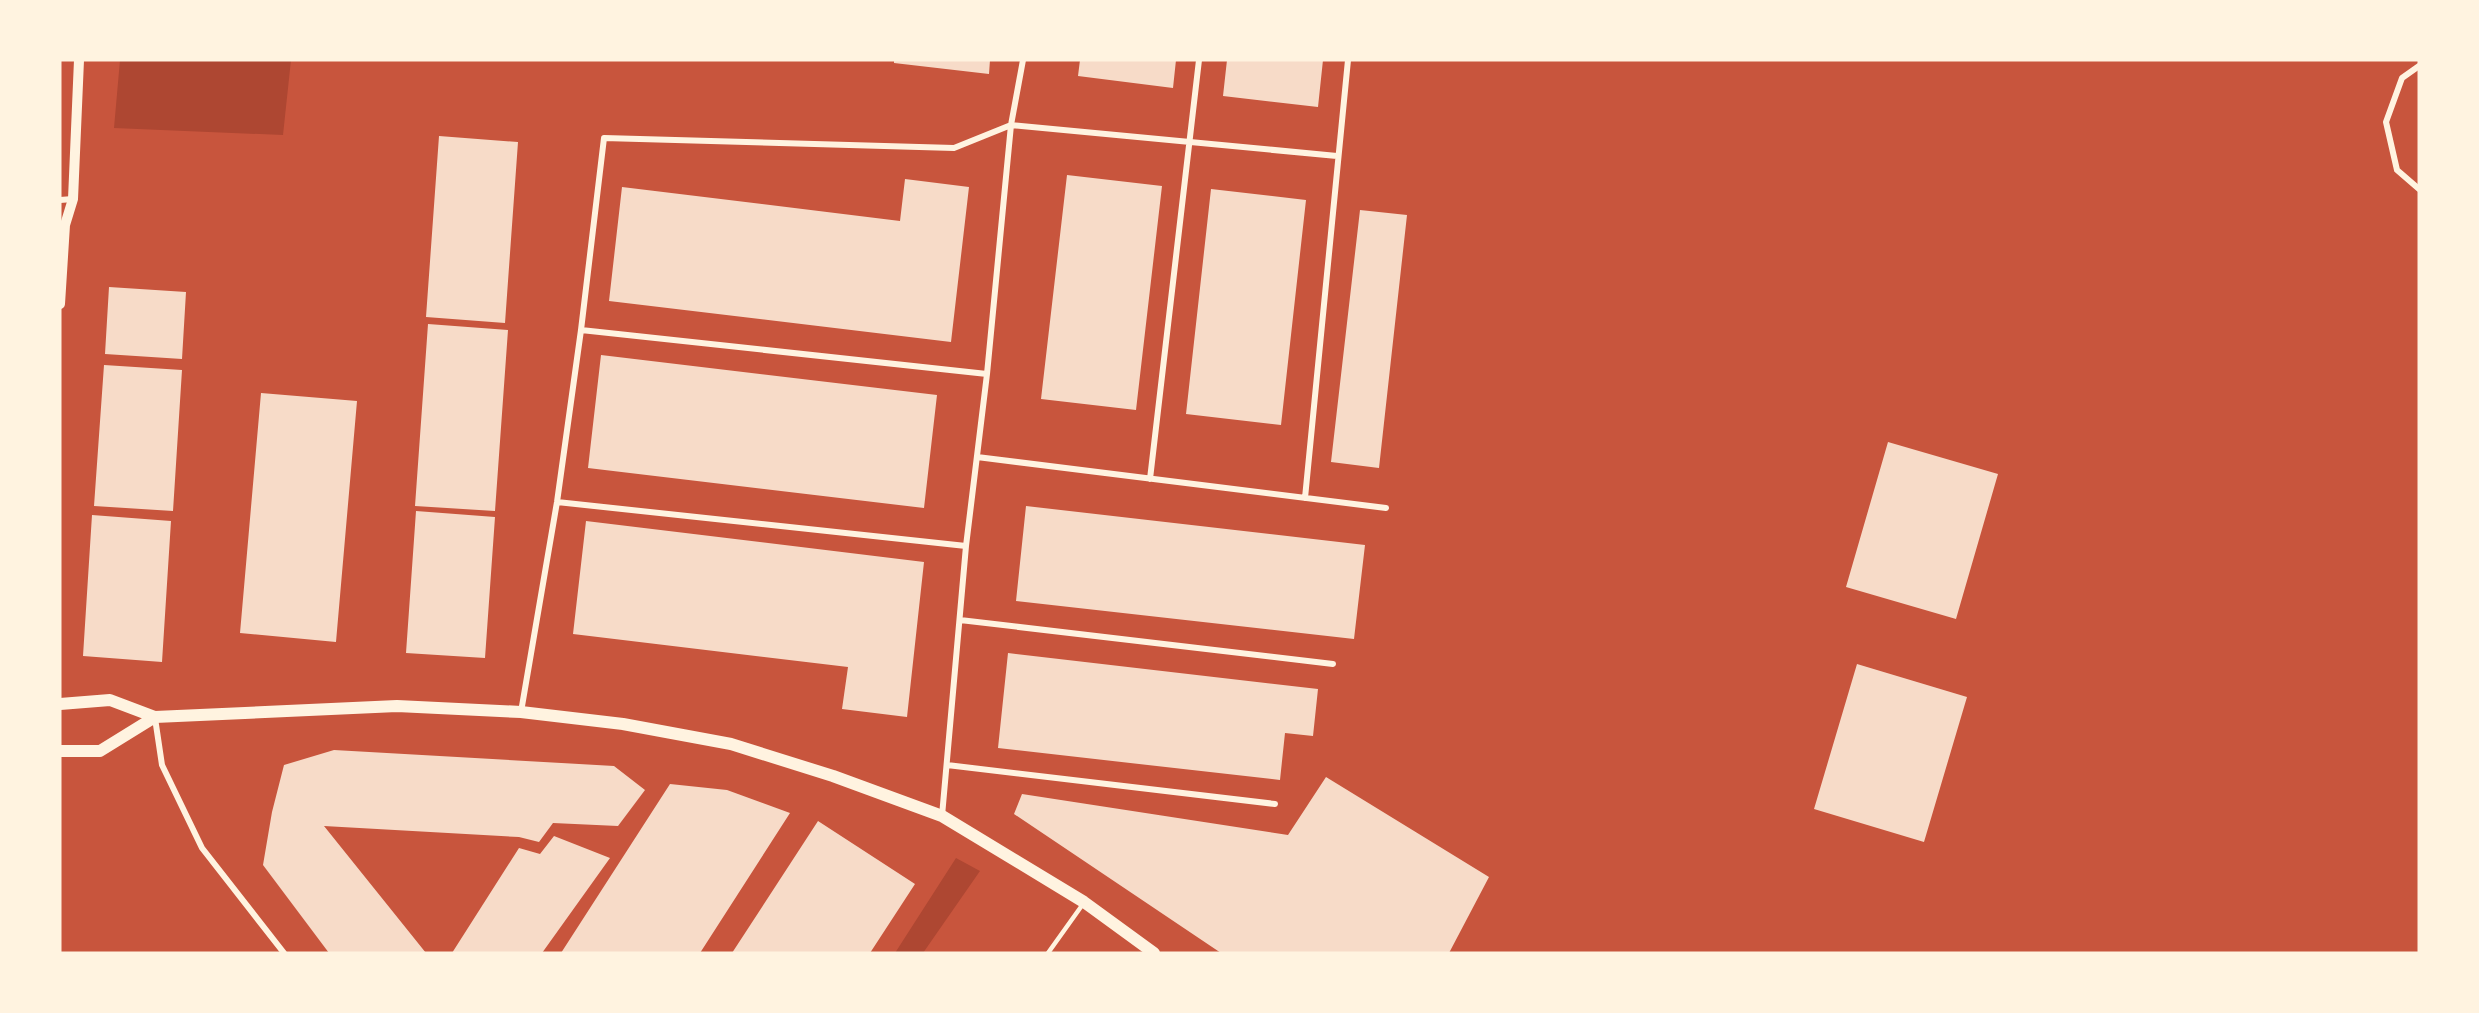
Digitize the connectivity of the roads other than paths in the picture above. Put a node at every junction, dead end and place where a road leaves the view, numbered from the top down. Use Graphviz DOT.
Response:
graph roads {
  1 [pos="79,60"];
  2 [pos="1023,60"];
  3 [pos="1199,60"];
  4 [pos="1348,60"];
  5 [pos="2419,66"];
  6 [pos="1011,125"];
  7 [pos="1190,141"];
  8 [pos="1337,156"];
  9 [pos="2419,189"];
  10 [pos="73,199"];
  11 [pos="60,200"];
  12 [pos="60,304"];
  13 [pos="581,330"];
  14 [pos="987,374"];
  15 [pos="976,457"];
  16 [pos="1150,479"];
  17 [pos="1305,498"];
  18 [pos="557,502"];
  19 [pos="1386,508"];
  20 [pos="966,546"];
  21 [pos="960,620"];
  22 [pos="1333,664"];
  23 [pos="60,704"];
  24 [pos="521,712"];
  25 [pos="154,717"];
  26 [pos="60,751"];
  27 [pos="947,765"];
  28 [pos="1275,804"];
  29 [pos="942,816"];
  30 [pos="1084,902"];
  31 [pos="284,953"];
  32 [pos="1048,953"];
  33 [pos="1154,953"];
  1 -- 10 [label="street"];
  2 -- 6 [label="street"];
  3 -- 7 [label="street"];
  4 -- 8 [label="street"];
  5 -- 9 [label="street"];
  6 -- 7 [label="street"];
  6 -- 13 [label="street"];
  6 -- 14 [label="street"];
  7 -- 8 [label="street"];
  7 -- 16 [label="street"];
  8 -- 17 [label="street"];
  10 -- 11 [label="street"];
  10 -- 12 [label="street"];
  13 -- 14 [label="street"];
  13 -- 18 [label="street"];
  14 -- 15 [label="street"];
  15 -- 16 [label="street"];
  15 -- 20 [label="street"];
  16 -- 17 [label="street"];
  17 -- 19 [label="street"];
  18 -- 20 [label="street"];
  18 -- 24 [label="street"];
  20 -- 21 [label="street"];
  21 -- 22 [label="street"];
  21 -- 27 [label="street"];
  23 -- 25 [label="main road"];
  24 -- 25 [label="main road"];
  24 -- 29 [label="main road"];
  25 -- 26 [label="main road"];
  25 -- 31 [label="street"];
  27 -- 28 [label="street"];
  27 -- 29 [label="street"];
  29 -- 30 [label="main road"];
  30 -- 32 [label="lane"];
  30 -- 33 [label="main road"];
}
